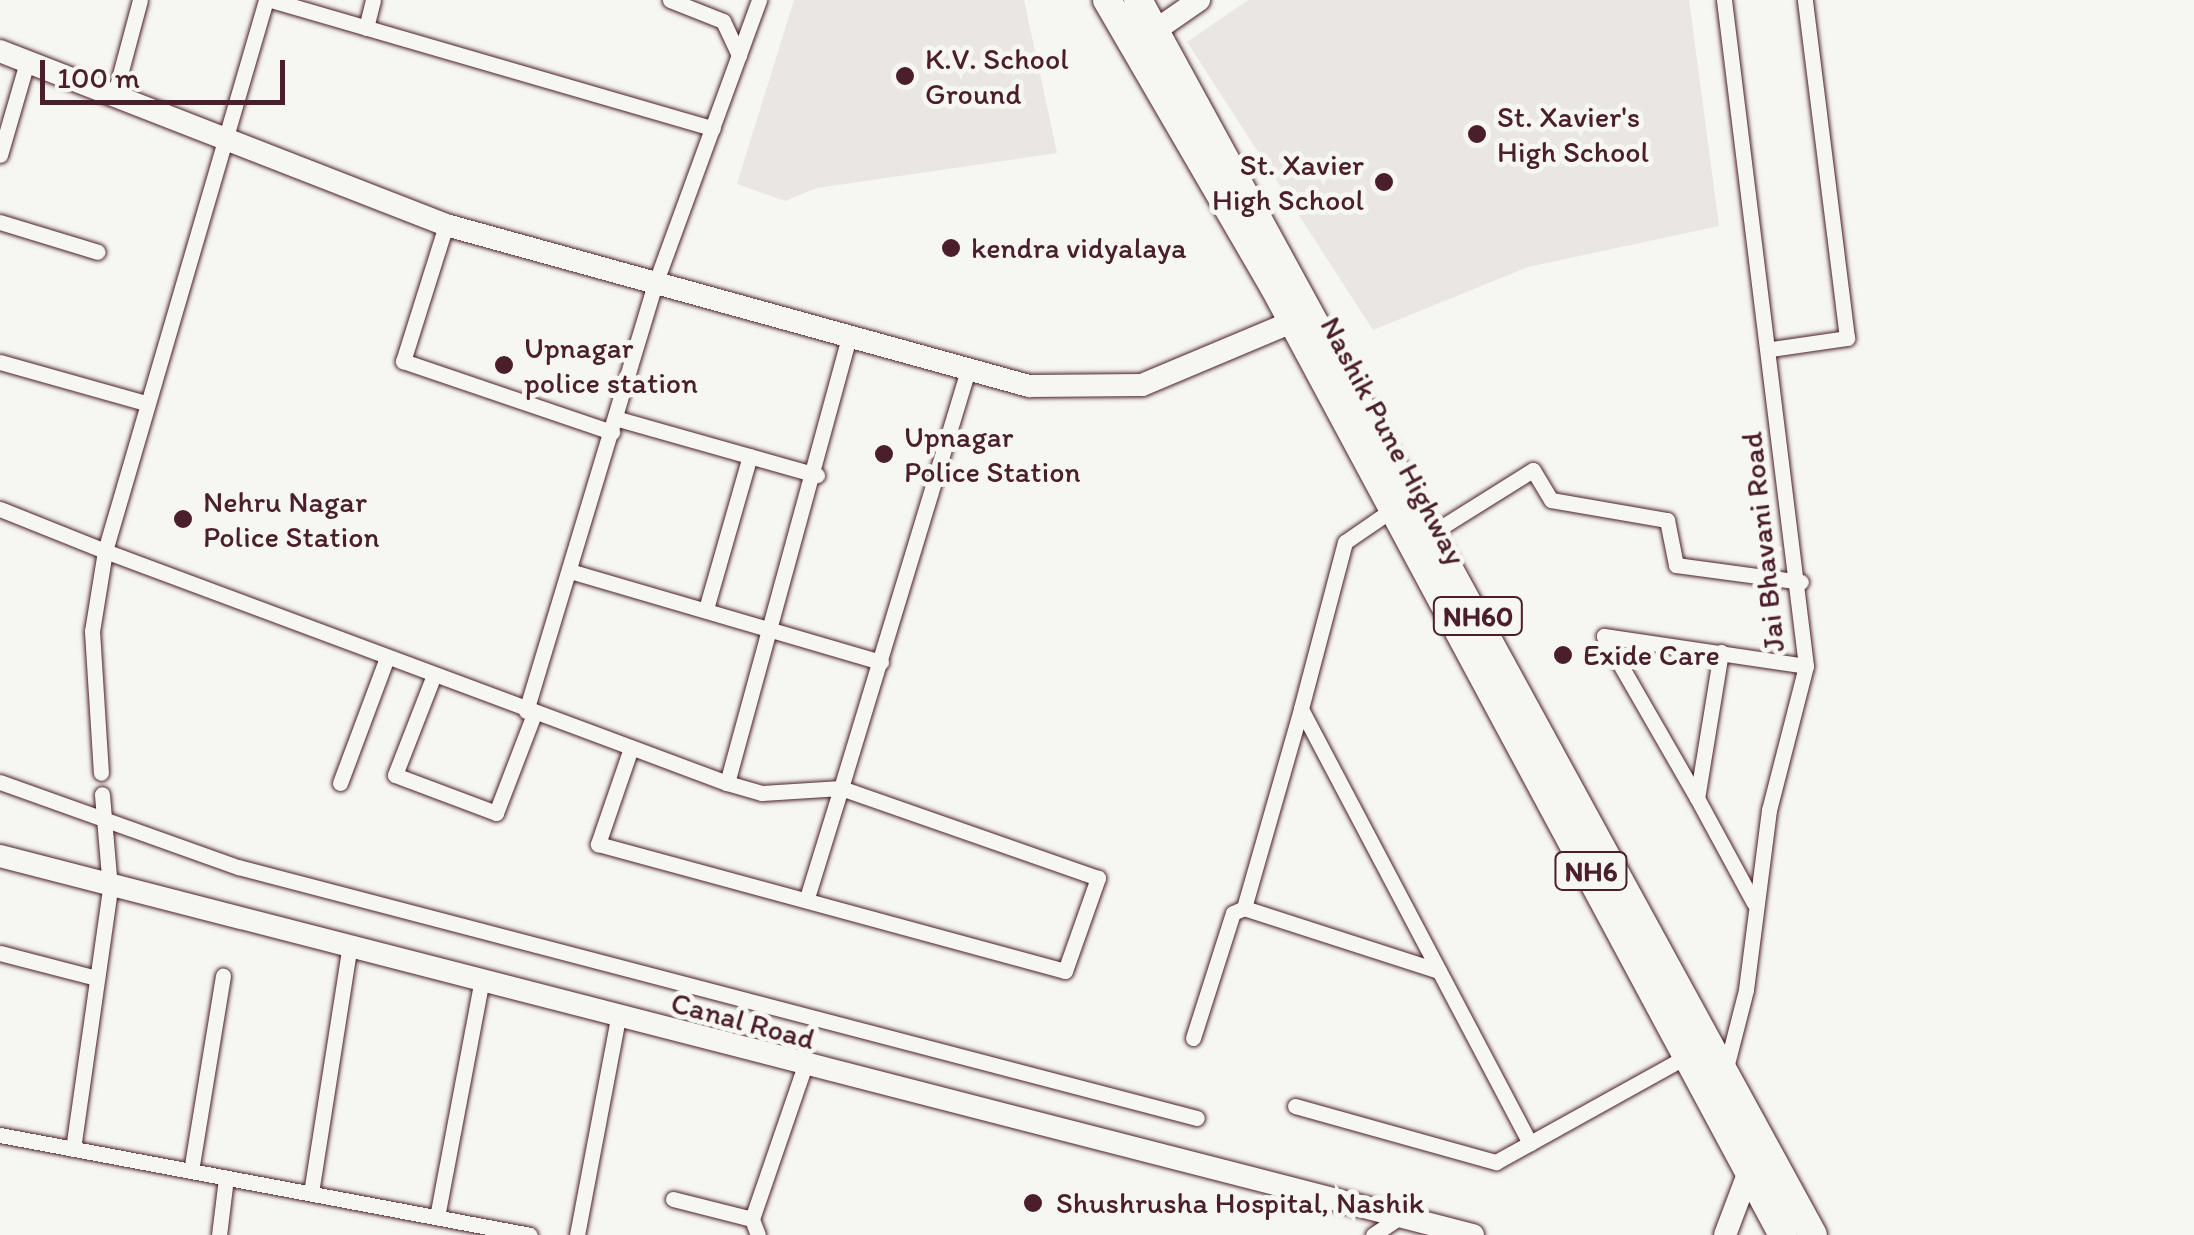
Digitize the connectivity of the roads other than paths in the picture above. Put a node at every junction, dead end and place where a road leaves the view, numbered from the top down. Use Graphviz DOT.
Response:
graph roads {
  1 [pos="140,0"];
  2 [pos="268,0"];
  3 [pos="373,0"];
  4 [pos="670,0"];
  5 [pos="759,0"];
  6 [pos="1106,0"];
  7 [pos="1138,0"];
  8 [pos="1199,0"];
  9 [pos="1724,0"];
  10 [pos="1805,0"];
  11 [pos="366,28"];
  12 [pos="1145,38"];
  13 [pos="0,51"];
  14 [pos="739,55"];
  15 [pos="28,62"];
  16 [pos="114,97"];
  17 [pos="713,128"];
  18 [pos="226,141"];
  19 [pos="0,155"];
  20 [pos="0,222"];
  21 [pos="446,226"];
  22 [pos="98,252"];
  23 [pos="654,288"];
  24 [pos="1292,322"];
  25 [pos="848,341"];
  26 [pos="1771,349"];
  27 [pos="0,362"];
  28 [pos="968,371"];
  29 [pos="146,403"];
  30 [pos="614,425"];
  31 [pos="750,456"];
  32 [pos="817,475"];
  33 [pos="0,509"];
  34 [pos="1393,510"];
  35 [pos="1432,533"];
  36 [pos="105,551"];
  37 [pos="573,572"];
  38 [pos="1801,582"];
  39 [pos="706,609"];
  40 [pos="770,630"];
  41 [pos="1722,652"];
  42 [pos="386,660"];
  43 [pos="881,662"];
  44 [pos="1806,666"];
  45 [pos="432,680"];
  46 [pos="1301,709"];
  47 [pos="530,713"];
  48 [pos="631,748"];
  49 [pos="101,773"];
  50 [pos="0,782"];
  51 [pos="340,783"];
  52 [pos="727,784"];
  53 [pos="841,788"];
  54 [pos="102,794"];
  55 [pos="1697,798"];
  56 [pos="102,824"];
  57 [pos="0,856"];
  58 [pos="110,888"];
  59 [pos="807,898"];
  60 [pos="1754,903"];
  61 [pos="1244,908"];
  62 [pos="349,950"];
  63 [pos="0,952"];
  64 [pos="1439,971"];
  65 [pos="224,976"];
  66 [pos="97,978"];
  67 [pos="481,984"];
  68 [pos="618,1019"];
  69 [pos="1193,1038"];
  70 [pos="1691,1054"];
  71 [pos="804,1068"];
  72 [pos="1724,1074"];
  73 [pos="1295,1106"];
  74 [pos="1197,1118"];
  75 [pos="0,1135"];
  76 [pos="1530,1143"];
  77 [pos="72,1148"];
  78 [pos="1750,1169"];
  79 [pos="191,1171"];
  80 [pos="226,1178"];
  81 [pos="311,1194"];
  82 [pos="672,1200"];
  83 [pos="437,1217"];
  84 [pos="1395,1226"];
  85 [pos="755,1227"];
  86 [pos="219,1235"];
  87 [pos="530,1235"];
  88 [pos="577,1235"];
  89 [pos="1373,1235"];
  90 [pos="1473,1235"];
  91 [pos="1725,1235"];
  92 [pos="1783,1235"];
  93 [pos="1813,1235"];
  1 -- 16 [label="street"];
  2 -- 11 [label="street"];
  2 -- 18 [label="street"];
  3 -- 11 [label="street"];
  4 -- 14 [label="street"];
  5 -- 14 [label="street"];
  6 -- 12 [label="highway, Nashik Pune Highway / NH60"];
  7 -- 12 [label="highway, Nashik Pune Highway / NH60"];
  8 -- 12 [label="street"];
  9 -- 26 [label="street, Jai Bhavani Road"];
  10 -- 26 [label="street"];
  11 -- 17 [label="street"];
  12 -- 24 [label="highway, Nashik Pune Highway / NH60"];
  12 -- 35 [label="highway, Nashik Pune Highway / NH60"];
  13 -- 15 [label="street"];
  14 -- 17 [label="street"];
  15 -- 16 [label="street"];
  15 -- 19 [label="street"];
  16 -- 18 [label="street"];
  17 -- 23 [label="street"];
  18 -- 21 [label="street"];
  18 -- 29 [label="street"];
  20 -- 22 [label="street"];
  21 -- 23 [label="street"];
  21 -- 30 [label="street"];
  23 -- 25 [label="street"];
  23 -- 30 [label="street"];
  24 -- 28 [label="street"];
  24 -- 34 [label="highway, Nashik Pune Highway / NH60"];
  25 -- 28 [label="street"];
  25 -- 32 [label="street"];
  26 -- 38 [label="street, Jai Bhavani Road"];
  27 -- 29 [label="street"];
  28 -- 43 [label="street"];
  29 -- 36 [label="street"];
  30 -- 31 [label="street"];
  30 -- 37 [label="street"];
  31 -- 32 [label="street"];
  31 -- 39 [label="street"];
  32 -- 40 [label="street"];
  33 -- 36 [label="street"];
  34 -- 46 [label="street"];
  34 -- 70 [label="highway, Nashik Pune Highway / NH6"];
  35 -- 38 [label="street"];
  35 -- 72 [label="highway, Nashik Pune Highway / NH60"];
  36 -- 42 [label="street"];
  36 -- 49 [label="street"];
  37 -- 39 [label="street"];
  37 -- 47 [label="street"];
  38 -- 44 [label="street, Jai Bhavani Road"];
  39 -- 40 [label="street"];
  40 -- 43 [label="street"];
  40 -- 52 [label="street"];
  41 -- 44 [label="street"];
  41 -- 55 [label="street"];
  41 -- 55 [label="street"];
  42 -- 45 [label="street"];
  42 -- 51 [label="street"];
  43 -- 53 [label="street"];
  44 -- 60 [label="street, Jai Bhavani Road"];
  45 -- 47 [label="street"];
  45 -- 47 [label="street"];
  46 -- 61 [label="street"];
  46 -- 64 [label="street"];
  47 -- 48 [label="street"];
  48 -- 52 [label="street"];
  48 -- 59 [label="street"];
  50 -- 56 [label="street"];
  52 -- 53 [label="street"];
  53 -- 59 [label="street"];
  53 -- 59 [label="street"];
  54 -- 56 [label="street"];
  55 -- 60 [label="street"];
  56 -- 58 [label="street"];
  56 -- 74 [label="street"];
  57 -- 58 [label="street, Canal Road"];
  58 -- 62 [label="street, Canal Road"];
  58 -- 66 [label="street"];
  60 -- 72 [label="street, Jai Bhavani Road"];
  61 -- 64 [label="street"];
  61 -- 69 [label="street"];
  62 -- 67 [label="street, Canal Road"];
  62 -- 81 [label="street"];
  63 -- 66 [label="street"];
  64 -- 76 [label="street"];
  65 -- 79 [label="street"];
  66 -- 77 [label="street"];
  67 -- 68 [label="street, Canal Road"];
  67 -- 83 [label="street"];
  68 -- 71 [label="street, Canal Road"];
  68 -- 88 [label="street"];
  70 -- 76 [label="street"];
  70 -- 78 [label="highway, Nashik Pune Highway / NH6"];
  71 -- 84 [label="street, Canal Road"];
  71 -- 85 [label="street"];
  72 -- 93 [label="highway, Nashik Pune Highway / NH60"];
  73 -- 76 [label="street"];
  75 -- 77 [label="street"];
  77 -- 79 [label="street"];
  78 -- 91 [label="street"];
  78 -- 92 [label="highway, Nashik Pune Highway / NH6"];
  79 -- 80 [label="street"];
  80 -- 81 [label="street"];
  80 -- 86 [label="street"];
  81 -- 83 [label="street"];
  82 -- 85 [label="street"];
  83 -- 87 [label="street"];
  84 -- 89 [label="street"];
  84 -- 90 [label="street, Canal Road"];
}
